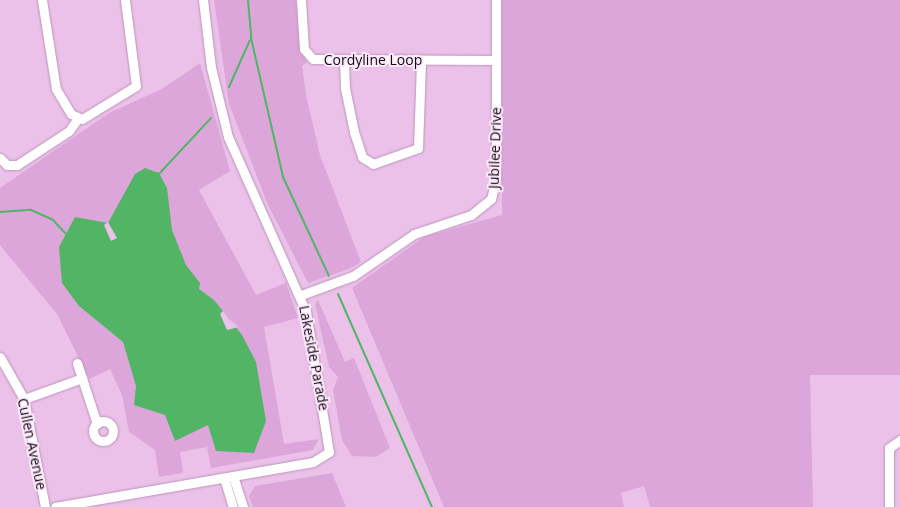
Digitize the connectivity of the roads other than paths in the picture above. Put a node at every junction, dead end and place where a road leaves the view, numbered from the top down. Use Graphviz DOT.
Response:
graph roads {
  1 [pos="42,0"];
  2 [pos="125,0"];
  3 [pos="203,0"];
  4 [pos="301,0"];
  5 [pos="496,0"];
  6 [pos="344,60"];
  7 [pos="420,60"];
  8 [pos="496,60"];
  9 [pos="78,118"];
  10 [pos="0,158"];
  11 [pos="301,295"];
  12 [pos="0,358"];
  13 [pos="78,364"];
  14 [pos="82,378"];
  15 [pos="24,399"];
  16 [pos="97,424"];
  17 [pos="900,440"];
  18 [pos="228,477"];
  19 [pos="45,507"];
  20 [pos="55,507"];
  21 [pos="233,507"];
  22 [pos="243,507"];
  23 [pos="889,507"];
  1 -- 9 [label="street"];
  2 -- 9 [label="street"];
  3 -- 11 [label="street, Lakeside Parade"];
  4 -- 6 [label="street, Cordyline Loop"];
  5 -- 8 [label="street, Jubilee Drive"];
  6 -- 7 [label="street, Cordyline Loop"];
  6 -- 7 [label="street"];
  7 -- 8 [label="street, Cordyline Loop"];
  8 -- 11 [label="street, Jubilee Drive"];
  9 -- 10 [label="street"];
  11 -- 18 [label="street, Lakeside Parade"];
  12 -- 15 [label="street, Cullen Avenue"];
  13 -- 14 [label="street"];
  14 -- 15 [label="street"];
  14 -- 16 [label="street"];
  15 -- 19 [label="street, Cullen Avenue"];
  17 -- 23 [label="street"];
  18 -- 20 [label="street, Lakeside Parade"];
  18 -- 21 [label="street"];
  18 -- 22 [label="street"];
}
